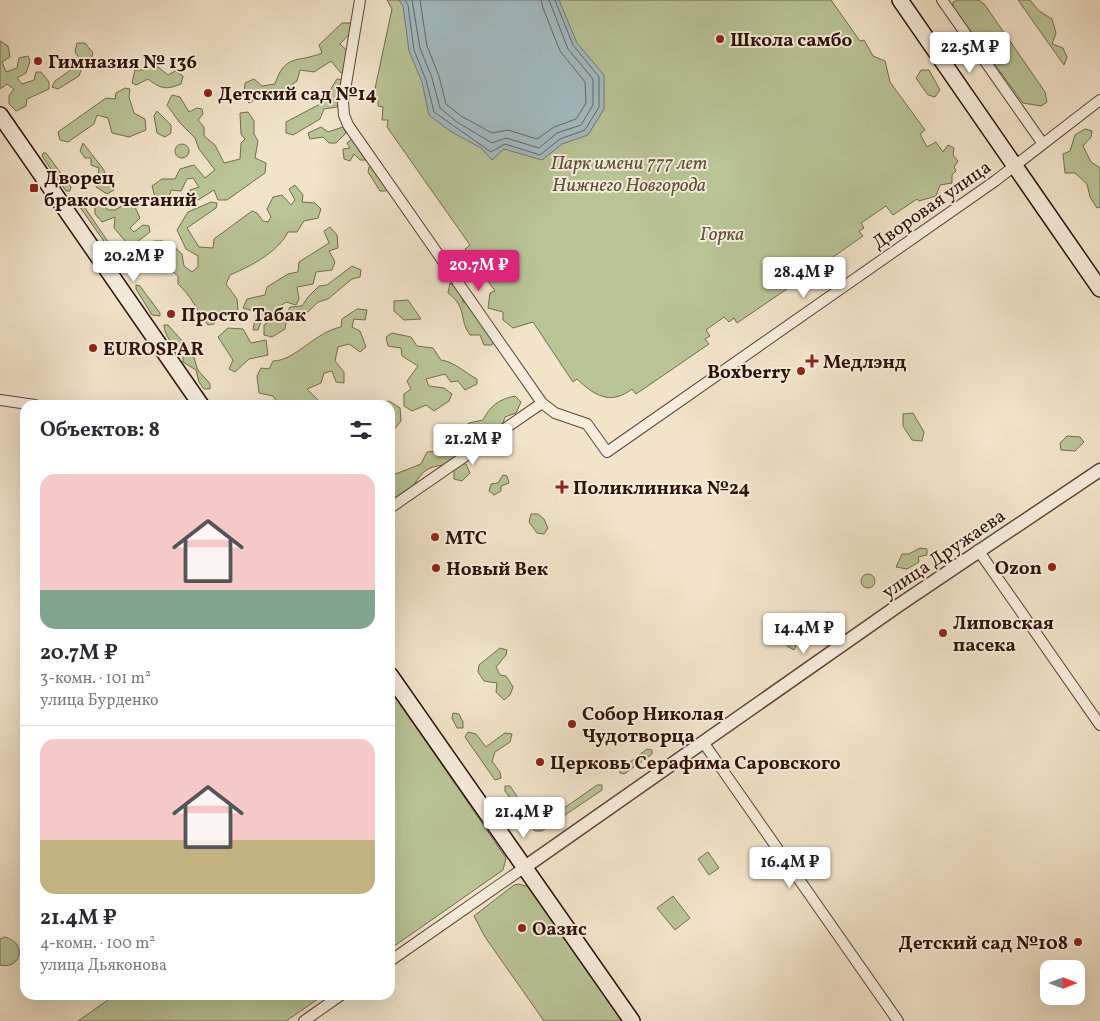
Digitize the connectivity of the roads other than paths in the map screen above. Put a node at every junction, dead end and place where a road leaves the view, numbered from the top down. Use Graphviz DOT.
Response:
graph roads {
  1 [pos="360,0"];
  2 [pos="900,0"];
  3 [pos="942,0"];
  4 [pos="1100,100"];
  5 [pos="0,115"];
  6 [pos="1042,144"];
  7 [pos="1015,165"];
  8 [pos="1100,289"];
  9 [pos="0,400"];
  10 [pos="198,400"];
  11 [pos="20,403"];
  12 [pos="542,403"];
  13 [pos="1100,470"];
  14 [pos="395,505"];
  15 [pos="978,550"];
  16 [pos="395,682"];
  17 [pos="1100,725"];
  18 [pos="703,742"];
  19 [pos="525,867"];
  20 [pos="395,958"];
  21 [pos="334,1000"];
  22 [pos="304,1021"];
  23 [pos="632,1021"];
  24 [pos="898,1021"];
  1 -- 12 [label="street"];
  2 -- 7 [label="main road"];
  3 -- 6 [label="street"];
  4 -- 6 [label="street, Дворовая улица"];
  5 -- 10 [label="main road"];
  6 -- 7 [label="street, Дворовая улица"];
  7 -- 8 [label="main road"];
  7 -- 12 [label="street, Дворовая улица"];
  9 -- 11 [label="street"];
  12 -- 14 [label="street"];
  13 -- 15 [label="street, улица Дружаева"];
  15 -- 17 [label="street"];
  15 -- 18 [label="street, улица Дружаева"];
  16 -- 19 [label="main road"];
  18 -- 19 [label="street, улица Дружаева"];
  18 -- 24 [label="street"];
  19 -- 20 [label="street, улица Дружаева"];
  19 -- 23 [label="main road"];
  21 -- 22 [label="street"];
}
